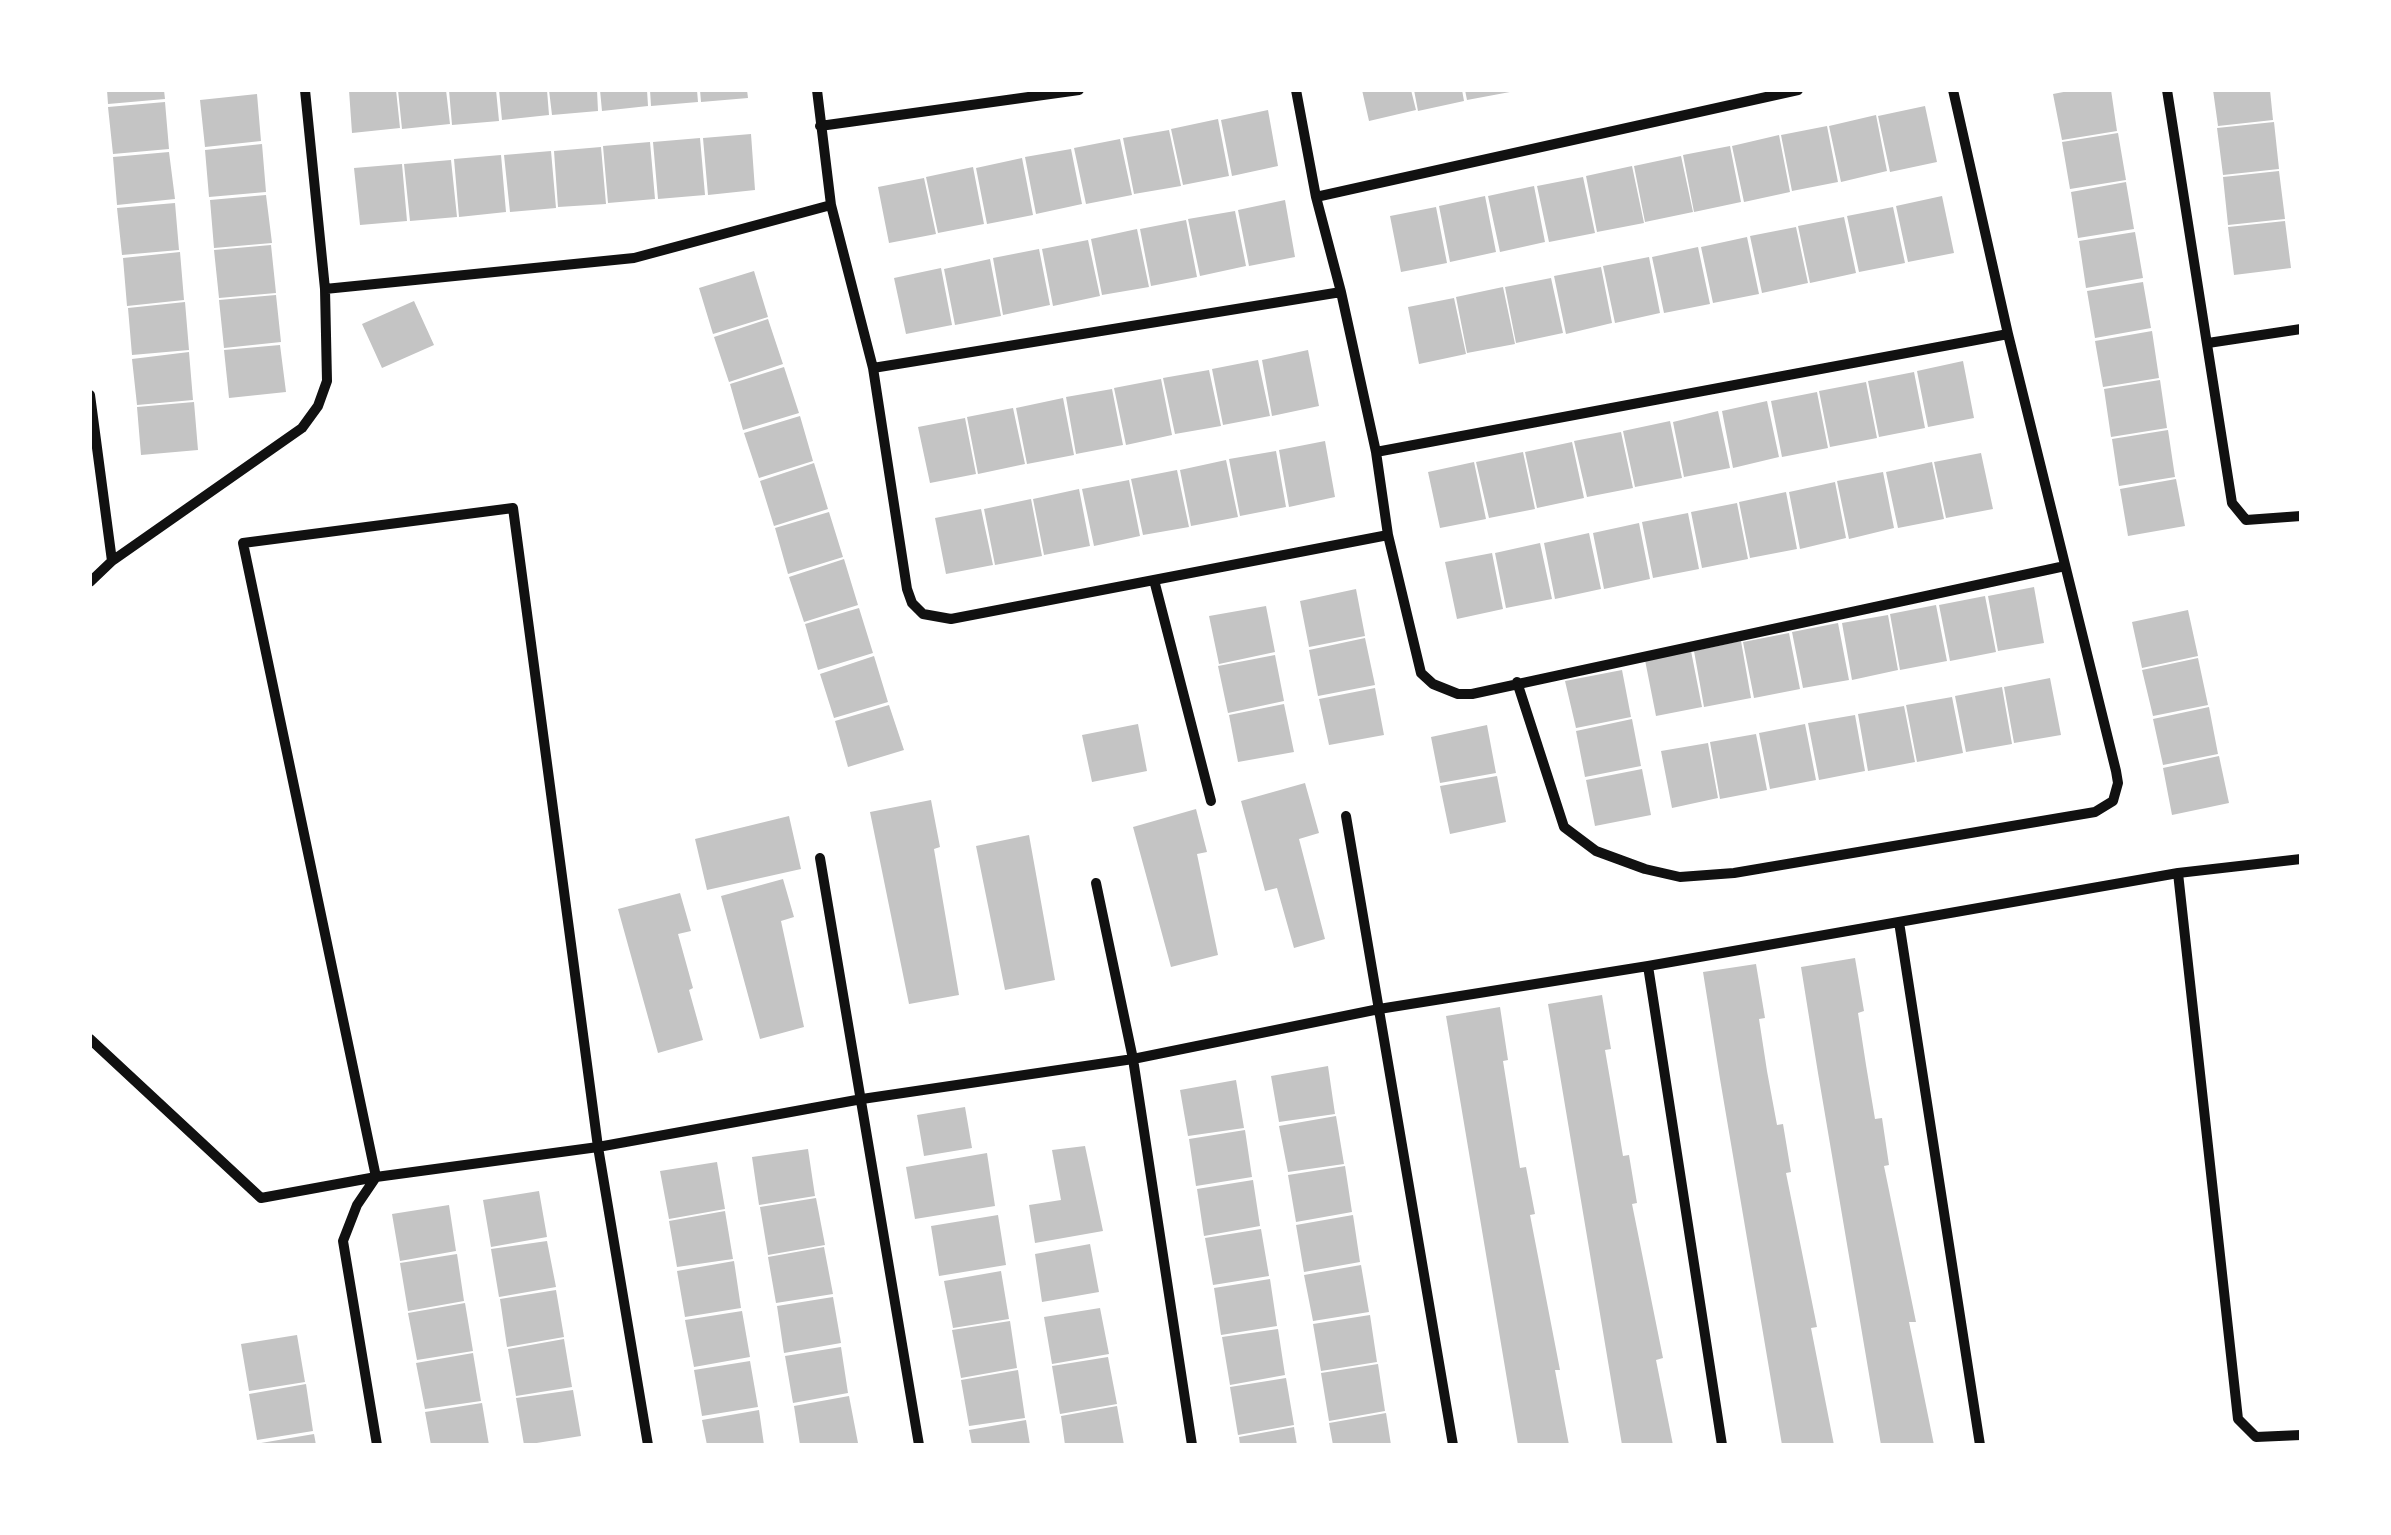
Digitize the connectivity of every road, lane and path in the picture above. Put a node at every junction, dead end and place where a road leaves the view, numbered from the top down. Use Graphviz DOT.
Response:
graph roads {
  1 [pos="306,90"];
  2 [pos="816,90"];
  3 [pos="1079,90"];
  4 [pos="1296,90"];
  5 [pos="1798,90"];
  6 [pos="1954,90"];
  7 [pos="2168,90"];
  8 [pos="820,126"];
  9 [pos="1316,197"];
  10 [pos="831,206"];
  11 [pos="325,289"];
  12 [pos="1341,292"];
  13 [pos="2301,329"];
  14 [pos="2008,334"];
  15 [pos="2208,342"];
  16 [pos="873,368"];
  17 [pos="90,395"];
  18 [pos="92,417"];
  19 [pos="1376,452"];
  20 [pos="2301,516"];
  21 [pos="1388,535"];
  22 [pos="112,562"];
  23 [pos="2065,566"];
  24 [pos="1154,580"];
  25 [pos="90,582"];
  26 [pos="1517,682"];
  27 [pos="1211,801"];
  28 [pos="1346,816"];
  29 [pos="820,858"];
  30 [pos="2301,859"];
  31 [pos="2178,873"];
  32 [pos="1096,883"];
  33 [pos="1899,922"];
  34 [pos="1648,966"];
  35 [pos="1379,1009"];
  36 [pos="90,1039"];
  37 [pos="1133,1059"];
  38 [pos="862,1098"];
  39 [pos="598,1146"];
  40 [pos="376,1177"];
  41 [pos="2301,1434"];
  42 [pos="377,1445"];
  43 [pos="648,1445"];
  44 [pos="919,1445"];
  45 [pos="1192,1445"];
  46 [pos="1452,1445"];
  47 [pos="1722,1445"];
  48 [pos="1980,1445"];
  1 -- 11 [label="street"];
  2 -- 8 [label="street"];
  3 -- 8 [label="street"];
  4 -- 9 [label="street"];
  5 -- 9 [label="street"];
  6 -- 14 [label="street"];
  7 -- 15 [label="street"];
  8 -- 10 [label="street"];
  9 -- 12 [label="street"];
  10 -- 11 [label="street"];
  10 -- 16 [label="street"];
  11 -- 22 [label="street"];
  12 -- 16 [label="street"];
  12 -- 19 [label="street"];
  13 -- 15 [label="street"];
  14 -- 19 [label="street"];
  14 -- 23 [label="street"];
  15 -- 20 [label="street"];
  16 -- 24 [label="street"];
  17 -- 18 [label="street"];
  18 -- 22 [label="street"];
  19 -- 21 [label="street"];
  21 -- 24 [label="street"];
  21 -- 26 [label="street"];
  22 -- 25 [label="street"];
  23 -- 26 [label="street"];
  23 -- 26 [label="street"];
  24 -- 27 [label="street"];
  28 -- 35 [label="street"];
  29 -- 38 [label="street"];
  30 -- 31 [label="street"];
  31 -- 33 [label="street"];
  31 -- 41 [label="street"];
  32 -- 37 [label="street"];
  33 -- 34 [label="street"];
  33 -- 48 [label="street"];
  34 -- 35 [label="street"];
  34 -- 47 [label="street"];
  35 -- 37 [label="street"];
  35 -- 46 [label="street"];
  36 -- 40 [label="street"];
  37 -- 38 [label="street"];
  37 -- 45 [label="street"];
  38 -- 39 [label="street"];
  38 -- 44 [label="street"];
  39 -- 40 [label="street"];
  39 -- 40 [label="street"];
  39 -- 43 [label="street"];
  40 -- 42 [label="street"];
}
